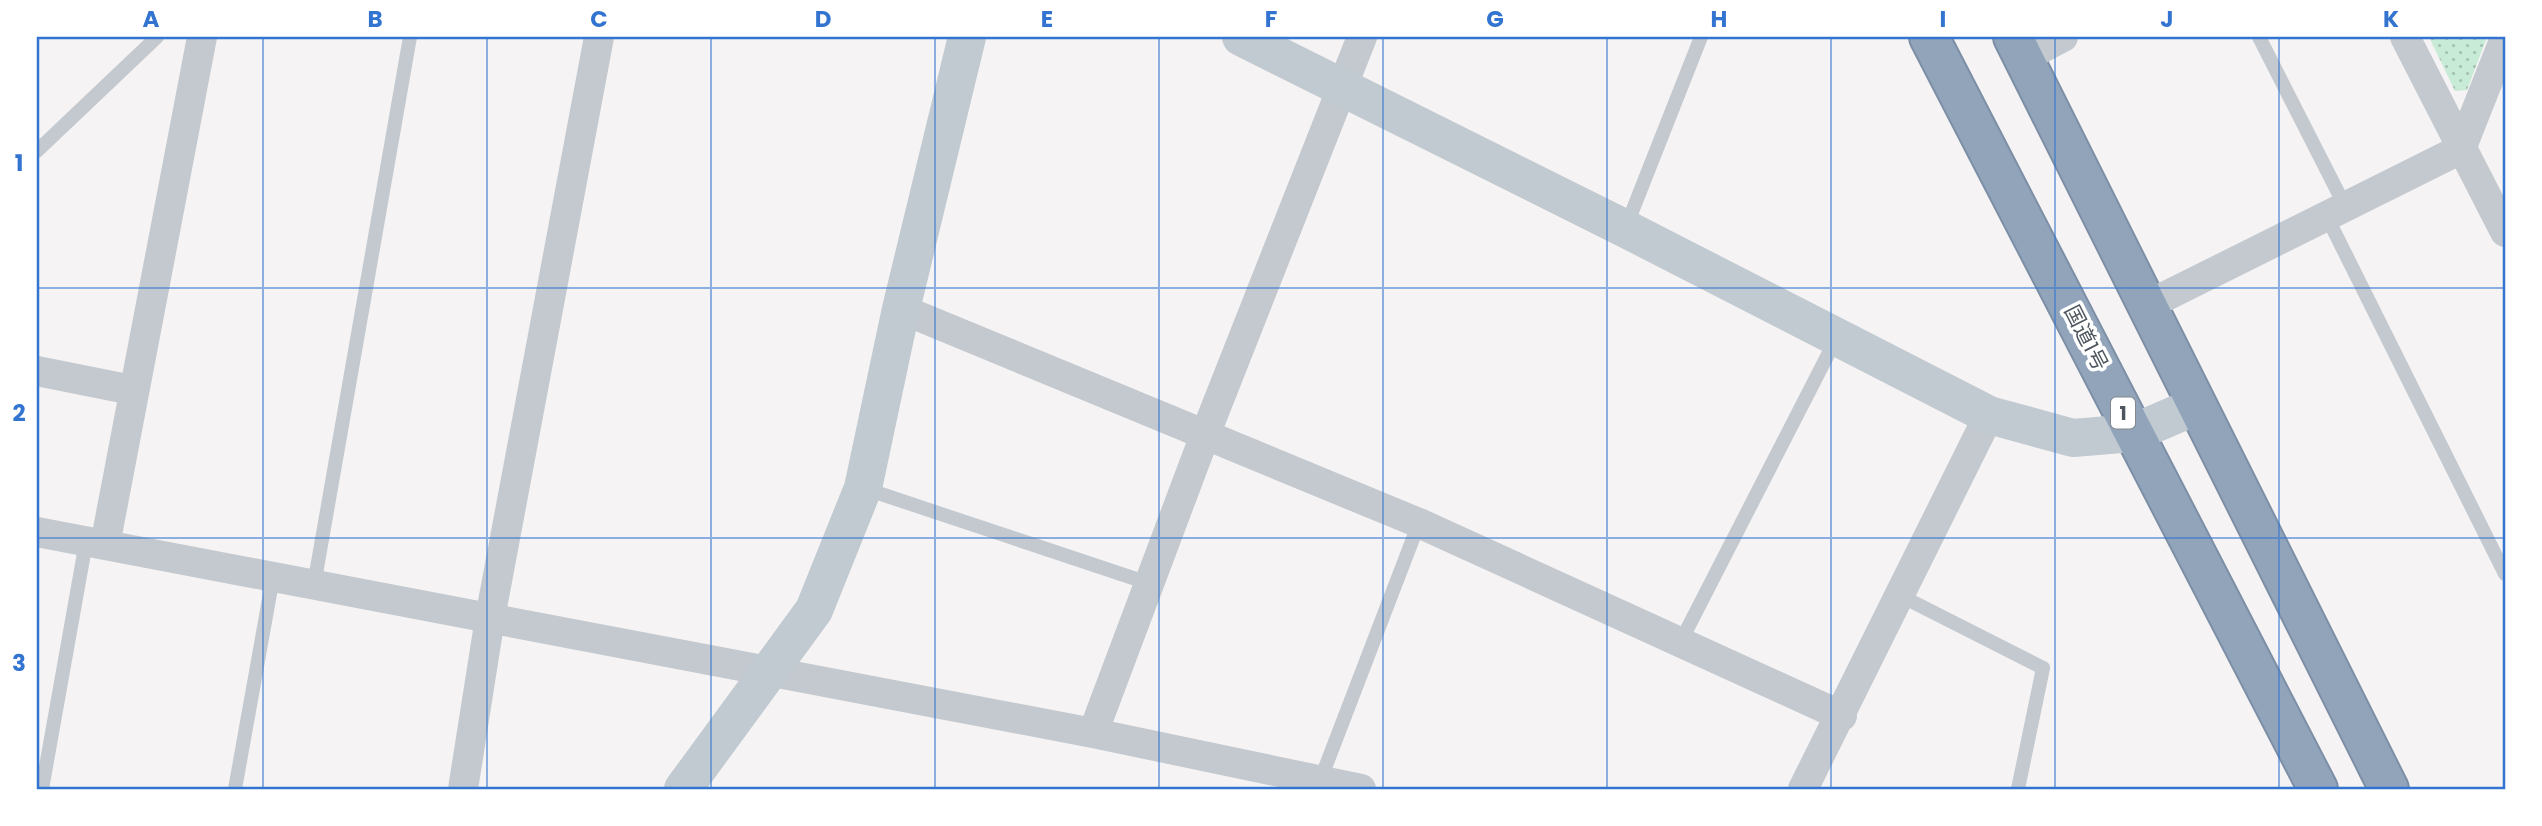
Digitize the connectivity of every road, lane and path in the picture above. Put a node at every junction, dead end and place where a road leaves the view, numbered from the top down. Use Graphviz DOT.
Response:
graph roads {
  1 [pos="157,37"];
  2 [pos="202,37"];
  3 [pos="410,37"];
  4 [pos="599,37"];
  5 [pos="967,37"];
  6 [pos="1241,37"];
  7 [pos="1362,37"];
  8 [pos="1701,37"];
  9 [pos="1929,37"];
  10 [pos="2063,37"];
  11 [pos="2259,37"];
  12 [pos="2405,37"];
  13 [pos="2505,38"];
  14 [pos="2018,47"];
  15 [pos="1342,88"];
  16 [pos="2460,149"];
  17 [pos="37,151"];
  18 [pos="2337,213"];
  19 [pos="1626,229"];
  20 [pos="2505,232"];
  21 [pos="2146,306"];
  22 [pos="901,309"];
  23 [pos="1837,338"];
  24 [pos="37,371"];
  25 [pos="132,390"];
  26 [pos="2196,406"];
  27 [pos="1989,415"];
  28 [pos="2133,433"];
  29 [pos="1205,435"];
  30 [pos="863,488"];
  31 [pos="1419,523"];
  32 [pos="37,532"];
  33 [pos="96,543"];
  34 [pos="2505,574"];
  35 [pos="273,577"];
  36 [pos="314,584"];
  37 [pos="1151,584"];
  38 [pos="1901,596"];
  39 [pos="490,618"];
  40 [pos="1680,643"];
  41 [pos="772,671"];
  42 [pos="1842,716"];
  43 [pos="1093,733"];
  44 [pos="1320,780"];
  45 [pos="42,789"];
  46 [pos="235,789"];
  47 [pos="463,789"];
  48 [pos="683,789"];
  49 [pos="1362,789"];
  50 [pos="1803,789"];
  51 [pos="2018,789"];
  52 [pos="2318,789"];
  53 [pos="2389,789"];
  1 -- 17 [label="lane"];
  2 -- 25 [label="street"];
  3 -- 36 [label="lane"];
  4 -- 39 [label="street"];
  5 -- 22 [label="street"];
  6 -- 15 [label="street"];
  7 -- 15 [label="street"];
  8 -- 19 [label="lane"];
  9 -- 28 [label="highway, 国道1号 / 1"];
  10 -- 14 [label="street"];
  11 -- 18 [label="lane"];
  12 -- 16 [label="street"];
  13 -- 16 [label="street"];
  14 -- 21 [label="highway"];
  15 -- 19 [label="street"];
  15 -- 29 [label="street"];
  16 -- 18 [label="street"];
  16 -- 20 [label="street"];
  18 -- 21 [label="street"];
  18 -- 34 [label="lane"];
  19 -- 23 [label="street"];
  21 -- 26 [label="highway"];
  22 -- 29 [label="street"];
  22 -- 30 [label="street"];
  23 -- 27 [label="street"];
  23 -- 40 [label="lane"];
  24 -- 25 [label="street"];
  25 -- 33 [label="street"];
  26 -- 28 [label="street"];
  26 -- 53 [label="highway"];
  27 -- 28 [label="street"];
  27 -- 38 [label="street"];
  28 -- 52 [label="highway, 国道1号 / 1"];
  29 -- 31 [label="street"];
  29 -- 37 [label="street"];
  30 -- 37 [label="lane"];
  30 -- 41 [label="street"];
  31 -- 40 [label="street"];
  31 -- 44 [label="lane"];
  32 -- 33 [label="street"];
  33 -- 35 [label="street"];
  33 -- 45 [label="lane"];
  35 -- 36 [label="street"];
  35 -- 46 [label="lane"];
  36 -- 39 [label="street"];
  37 -- 43 [label="street"];
  38 -- 42 [label="street"];
  38 -- 51 [label="lane"];
  39 -- 41 [label="street"];
  39 -- 47 [label="street"];
  40 -- 42 [label="street"];
  41 -- 43 [label="street"];
  41 -- 48 [label="street"];
  42 -- 50 [label="street"];
  43 -- 44 [label="street"];
  44 -- 49 [label="street"];
}
